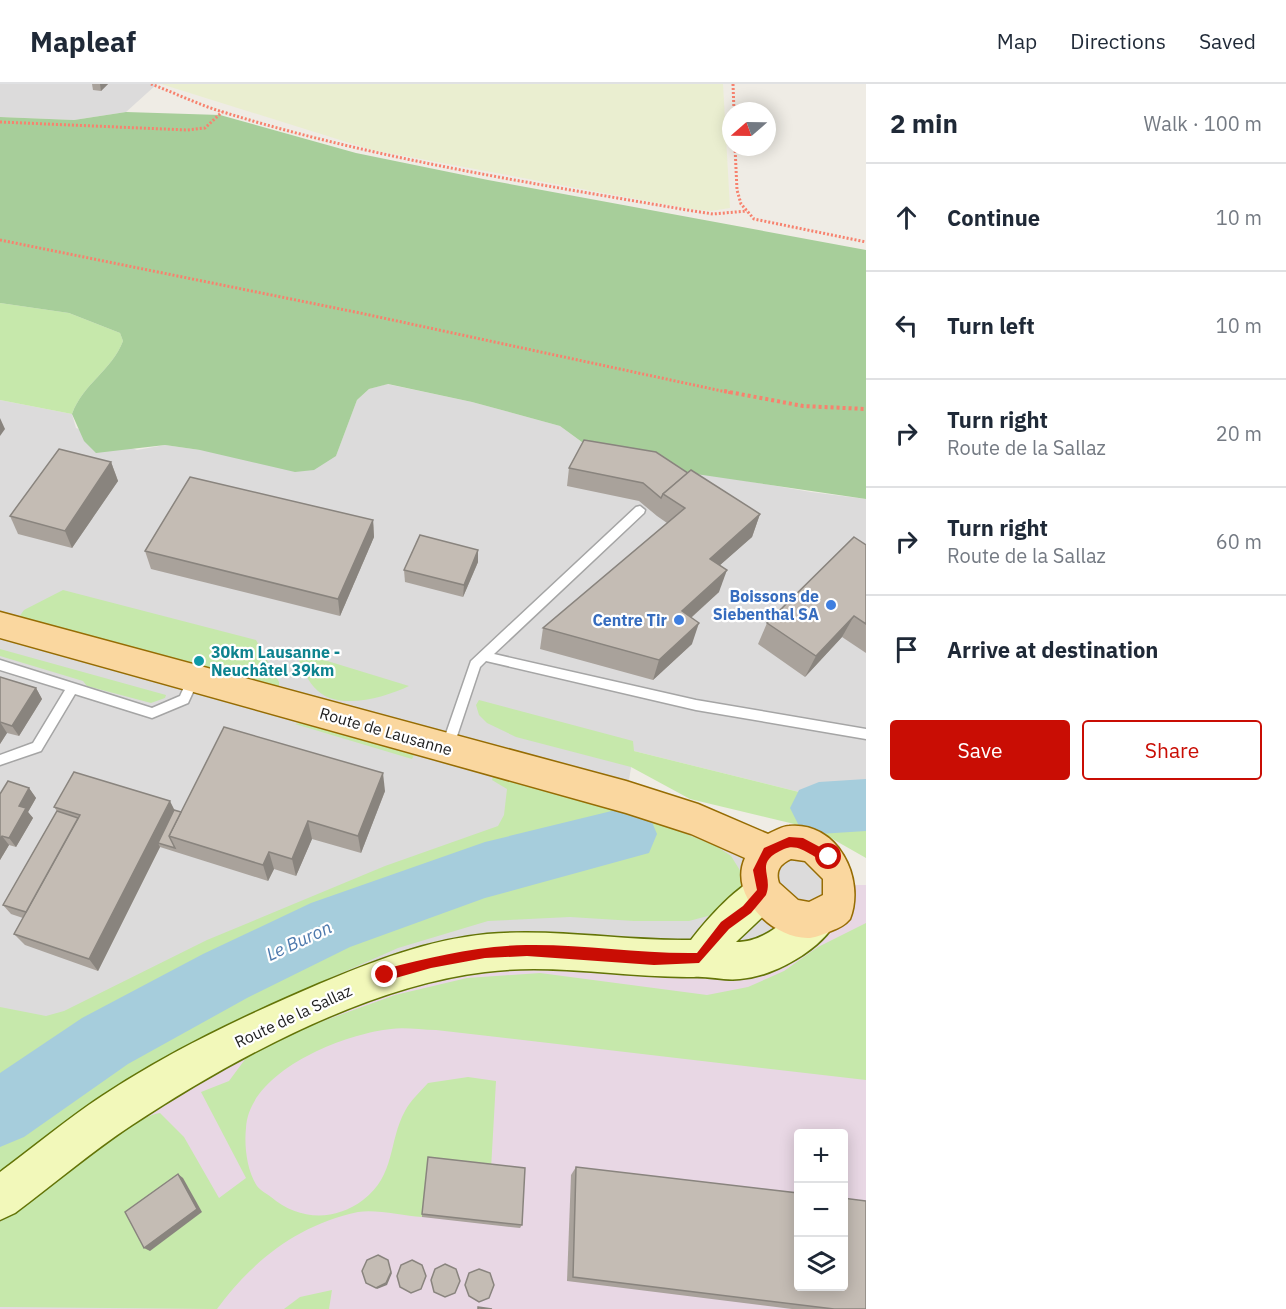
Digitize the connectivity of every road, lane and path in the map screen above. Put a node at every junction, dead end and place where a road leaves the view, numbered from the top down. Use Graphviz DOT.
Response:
graph roads {
  1 [pos="151,84"];
  2 [pos="733,84"];
  3 [pos="734,102"];
  4 [pos="222,112"];
  5 [pos="0,122"];
  6 [pos="735,156"];
  7 [pos="747,211"];
  8 [pos="0,240"];
  9 [pos="866,242"];
  10 [pos="866,409"];
  11 [pos="640,510"];
  12 [pos="0,625"];
  13 [pos="483,656"];
  14 [pos="0,665"];
  15 [pos="193,679"];
  16 [pos="73,687"];
  17 [pos="866,734"];
  18 [pos="447,748"];
  19 [pos="0,760"];
  20 [pos="767,852"];
  21 [pos="854,885"];
  22 [pos="763,892"];
  23 [pos="818,919"];
  24 [pos="699,958"];
  25 [pos="0,1198"];
  1 -- 4 [label="path"];
  2 -- 3 [label="path"];
  4 -- 5 [label="path"];
  4 -- 7 [label="path"];
  6 -- 7 [label="path"];
  7 -- 9 [label="path"];
  8 -- 10 [label="path"];
  11 -- 13 [label="lane"];
  12 -- 15 [label="main road, Route de Lausanne"];
  13 -- 17 [label="lane"];
  13 -- 18 [label="lane"];
  14 -- 16 [label="lane"];
  15 -- 16 [label="lane"];
  15 -- 18 [label="main road, Route de Lausanne"];
  16 -- 19 [label="lane"];
  18 -- 20 [label="main road, Route de Lausanne"];
  20 -- 21 [label="main road"];
  20 -- 22 [label="main road"];
  21 -- 23 [label="main road"];
  22 -- 23 [label="main road"];
  22 -- 24 [label="main road"];
  23 -- 24 [label="main road, Route de la Sallaz"];
  24 -- 25 [label="main road, Route de la Sallaz"];
}
